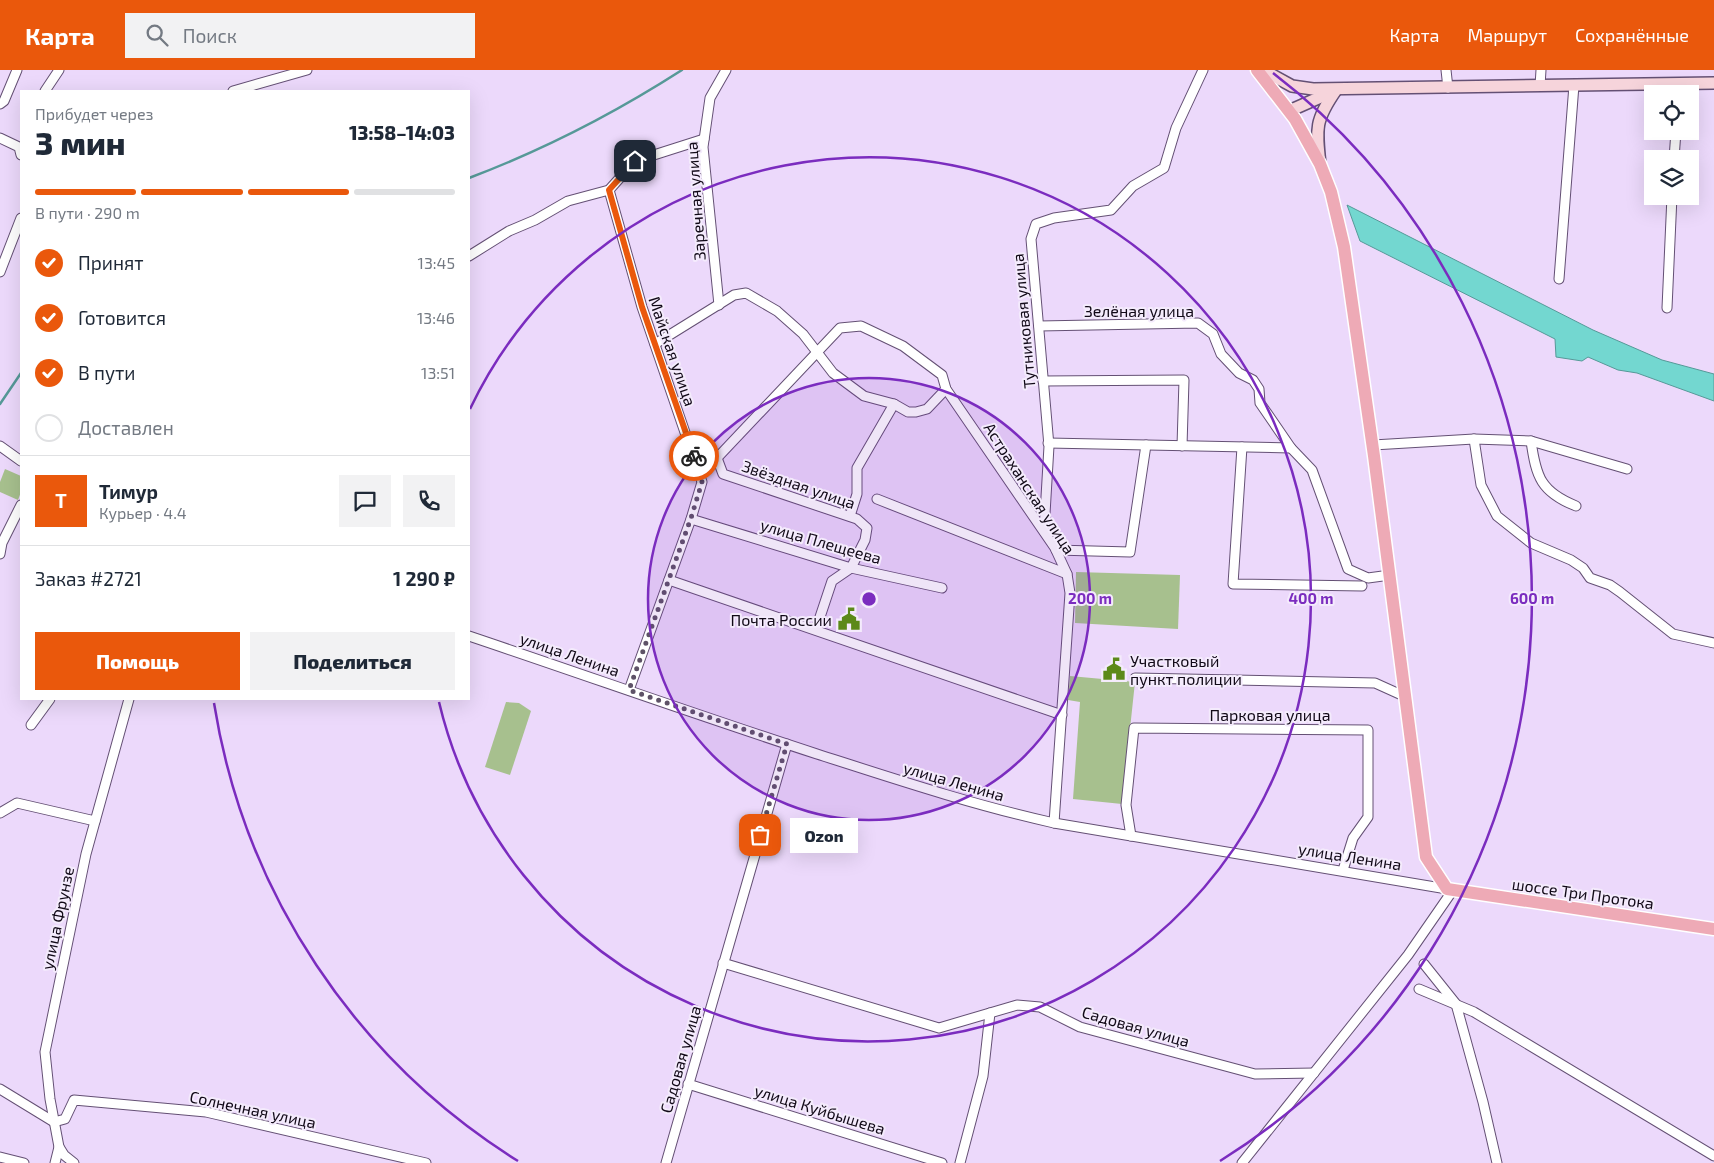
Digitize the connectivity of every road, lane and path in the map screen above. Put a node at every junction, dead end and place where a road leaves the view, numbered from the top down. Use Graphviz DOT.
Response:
graph roads {
  1 [pos="16,70"];
  2 [pos="59,70"];
  3 [pos="307,70"];
  4 [pos="726,70"];
  5 [pos="1203,70"];
  6 [pos="1257,70"];
  7 [pos="1263,70"];
  8 [pos="1446,70"];
  9 [pos="1541,70"];
  10 [pos="1714,83"];
  11 [pos="1574,85"];
  12 [pos="1540,86"];
  13 [pos="1699,86"];
  14 [pos="1448,88"];
  15 [pos="1644,88"];
  16 [pos="46,90"];
  17 [pos="237,90"];
  18 [pos="1336,90"];
  19 [pos="0,104"];
  20 [pos="1289,111"];
  21 [pos="0,138"];
  22 [pos="704,139"];
  23 [pos="20,148"];
  24 [pos="1320,164"];
  25 [pos="609,190"];
  26 [pos="1672,205"];
  27 [pos="20,221"];
  28 [pos="470,255"];
  29 [pos="0,272"];
  30 [pos="1559,279"];
  31 [pos="719,305"];
  32 [pos="1667,308"];
  33 [pos="1039,326"];
  34 [pos="654,344"];
  35 [pos="817,352"];
  36 [pos="1043,381"];
  37 [pos="946,389"];
  38 [pos="894,404"];
  39 [pos="1474,439"];
  40 [pos="1531,441"];
  41 [pos="1048,443"];
  42 [pos="1146,445"];
  43 [pos="1373,445"];
  44 [pos="0,446"];
  45 [pos="1182,446"];
  46 [pos="1242,447"];
  47 [pos="1291,448"];
  48 [pos="717,458"];
  49 [pos="20,460"];
  50 [pos="699,470"];
  51 [pos="1628,470"];
  52 [pos="877,499"];
  53 [pos="1576,506"];
  54 [pos="20,507"];
  55 [pos="850,516"];
  56 [pos="691,518"];
  57 [pos="1044,531"];
  58 [pos="1056,550"];
  59 [pos="0,554"];
  60 [pos="851,568"];
  61 [pos="1067,574"];
  62 [pos="1390,575"];
  63 [pos="669,580"];
  64 [pos="1362,586"];
  65 [pos="942,588"];
  66 [pos="816,630"];
  67 [pos="470,636"];
  68 [pos="1714,643"];
  69 [pos="1135,678"];
  70 [pos="629,690"];
  71 [pos="1406,697"];
  72 [pos="49,700"];
  73 [pos="129,700"];
  74 [pos="1062,715"];
  75 [pos="31,725"];
  76 [pos="787,744"];
  77 [pos="0,814"];
  78 [pos="95,821"];
  79 [pos="1054,823"];
  80 [pos="1131,836"];
  81 [pos="1343,870"];
  82 [pos="1450,889"];
  83 [pos="1714,929"];
  84 [pos="723,963"];
  85 [pos="1424,964"];
  86 [pos="1419,988"];
  87 [pos="1456,1004"];
  88 [pos="990,1013"];
  89 [pos="1314,1073"];
  90 [pos="688,1084"];
  91 [pos="0,1089"];
  92 [pos="54,1122"];
  93 [pos="59,1147"];
  94 [pos="1714,1156"];
  95 [pos="0,1157"];
  96 [pos="24,1163"];
  97 [pos="55,1163"];
  98 [pos="74,1163"];
  99 [pos="426,1163"];
  100 [pos="666,1163"];
  101 [pos="942,1163"];
  102 [pos="960,1163"];
  103 [pos="1242,1163"];
  104 [pos="1497,1163"];
  1 -- 19 [label="street"];
  2 -- 16 [label="street"];
  3 -- 17 [label="street"];
  4 -- 22 [label="street, Заречная улица"];
  5 -- 33 [label="street, Тутниковая улица"];
  6 -- 20 [label="main road"];
  7 -- 18 [label="main road"];
  8 -- 14 [label="street"];
  9 -- 12 [label="street"];
  10 -- 13 [label="main road"];
  11 -- 12 [label="main road"];
  11 -- 15 [label="main road"];
  11 -- 30 [label="street"];
  12 -- 14 [label="main road"];
  14 -- 18 [label="main road"];
  18 -- 20 [label="main road"];
  18 -- 24 [label="main road"];
  20 -- 24 [label="main road"];
  21 -- 23 [label="street"];
  22 -- 25 [label="street"];
  22 -- 31 [label="street, Заречная улица"];
  24 -- 43 [label="main road"];
  25 -- 28 [label="street"];
  25 -- 34 [label="street, Майская улица"];
  26 -- 32 [label="street"];
  27 -- 29 [label="street"];
  31 -- 34 [label="street"];
  31 -- 35 [label="street"];
  33 -- 36 [label="street, Тутниковая улица"];
  33 -- 47 [label="street, Зелёная улица"];
  34 -- 50 [label="street, Майская улица"];
  35 -- 37 [label="street, Астраханская улица"];
  35 -- 38 [label="street"];
  35 -- 48 [label="street, Астраханская улица"];
  36 -- 41 [label="street, Тутниковая улица"];
  36 -- 45 [label="street"];
  37 -- 38 [label="street"];
  37 -- 57 [label="street, Астраханская улица"];
  38 -- 55 [label="street"];
  39 -- 40 [label="street"];
  39 -- 43 [label="street"];
  39 -- 68 [label="street"];
  40 -- 51 [label="street"];
  40 -- 53 [label="street"];
  41 -- 42 [label="street"];
  41 -- 57 [label="street, Тутниковая улица"];
  42 -- 45 [label="street"];
  42 -- 58 [label="street"];
  43 -- 62 [label="main road"];
  44 -- 49 [label="street"];
  45 -- 46 [label="street"];
  46 -- 47 [label="street"];
  46 -- 64 [label="street"];
  47 -- 62 [label="street, Зелёная улица"];
  48 -- 50 [label="street, Астраханская улица"];
  48 -- 55 [label="street, Звёздная улица"];
  50 -- 56 [label="street, Майская улица"];
  52 -- 61 [label="street, Звёздная улица"];
  54 -- 59 [label="street"];
  55 -- 60 [label="street, Звёздная улица"];
  56 -- 60 [label="street, улица Плещеева"];
  56 -- 63 [label="street, Майская улица"];
  57 -- 58 [label="street, Астраханская улица"];
  58 -- 61 [label="street, Астраханская улица"];
  60 -- 65 [label="street, улица Плещеева"];
  60 -- 66 [label="street"];
  61 -- 74 [label="street, Астраханская улица"];
  62 -- 71 [label="main road"];
  63 -- 66 [label="street"];
  63 -- 70 [label="street, Майская улица"];
  66 -- 74 [label="street"];
  67 -- 70 [label="street, улица Ленина"];
  69 -- 71 [label="street, Парковая улица"];
  70 -- 76 [label="street, улица Ленина"];
  71 -- 82 [label="main road"];
  72 -- 75 [label="street"];
  73 -- 78 [label="street, улица Фрунзе"];
  74 -- 79 [label="street, Астраханская улица"];
  76 -- 79 [label="street, улица Ленина"];
  76 -- 84 [label="street, Садовая улица"];
  77 -- 78 [label="street"];
  78 -- 92 [label="street, улица Фрунзе"];
  79 -- 80 [label="street, улица Ленина"];
  80 -- 81 [label="street, улица Ленина"];
  80 -- 81 [label="street, Парковая улица"];
  81 -- 82 [label="street, улица Ленина"];
  82 -- 83 [label="main road, шоссе Три Протока"];
  82 -- 89 [label="street"];
  84 -- 88 [label="street, Садовая улица"];
  84 -- 90 [label="street, Садовая улица"];
  85 -- 87 [label="street"];
  86 -- 87 [label="street"];
  87 -- 94 [label="street"];
  87 -- 104 [label="street"];
  88 -- 89 [label="street, Садовая улица"];
  88 -- 102 [label="street"];
  89 -- 103 [label="street"];
  90 -- 100 [label="street, Садовая улица"];
  90 -- 101 [label="street, улица Куйбышева"];
  91 -- 92 [label="street"];
  92 -- 93 [label="street, улица Фрунзе"];
  92 -- 99 [label="street, Солнечная улица"];
  93 -- 97 [label="street"];
  93 -- 98 [label="street"];
  95 -- 96 [label="street"];
}
